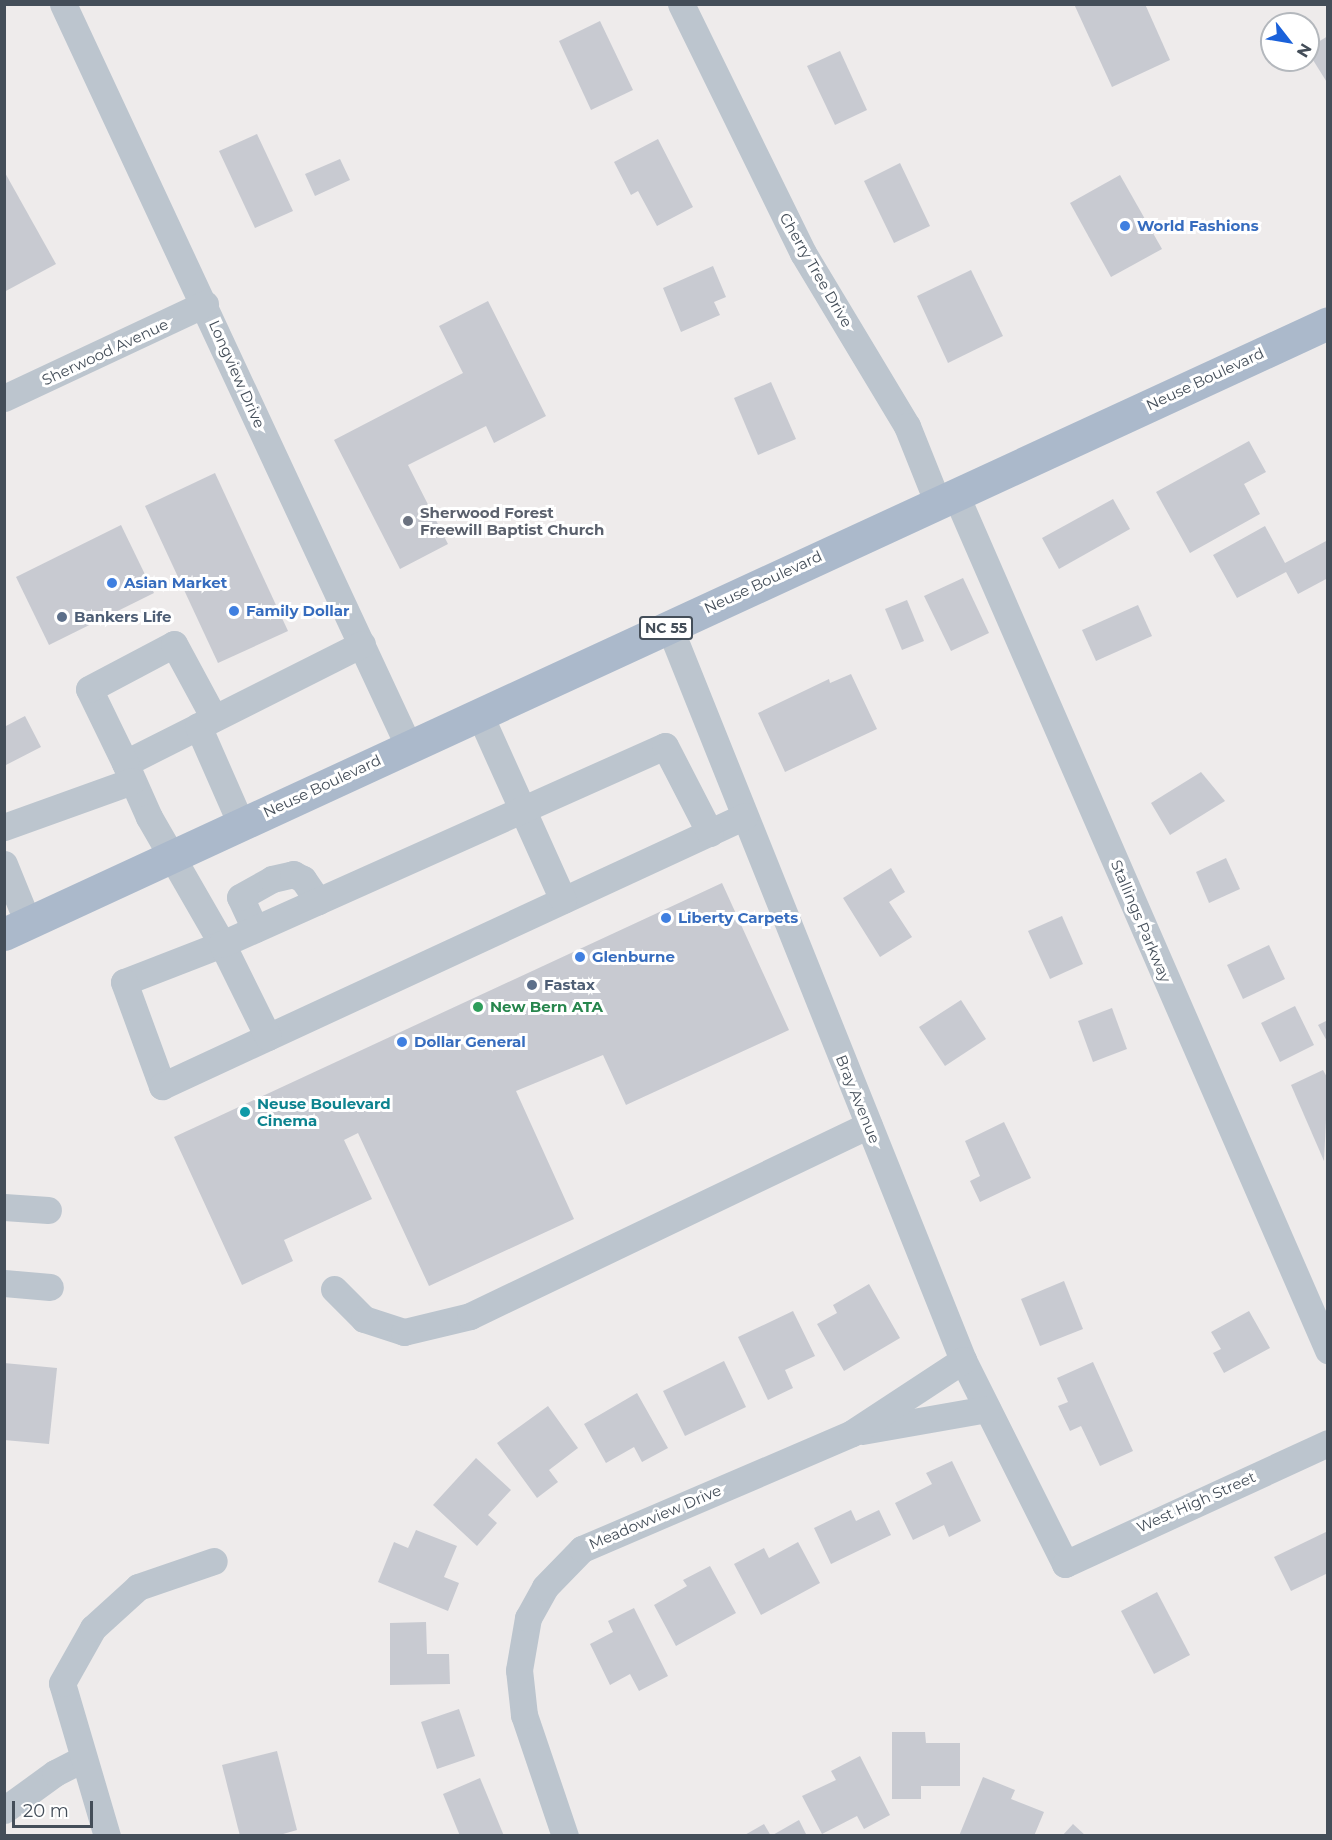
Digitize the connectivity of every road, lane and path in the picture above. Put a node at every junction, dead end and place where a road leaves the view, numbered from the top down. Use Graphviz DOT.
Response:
graph roads {
  1 [pos="63,4"];
  2 [pos="681,4"];
  3 [pos="205,304"];
  4 [pos="1328,323"];
  5 [pos="4,398"];
  6 [pos="946,497"];
  7 [pos="669,626"];
  8 [pos="362,644"];
  9 [pos="479,713"];
  10 [pos="206,722"];
  11 [pos="408,745"];
  12 [pos="128,772"];
  13 [pos="525,809"];
  14 [pos="745,816"];
  15 [pos="241,824"];
  16 [pos="4,826"];
  17 [pos="710,833"];
  18 [pos="172,857"];
  19 [pos="4,864"];
  20 [pos="563,900"];
  21 [pos="318,901"];
  22 [pos="16,929"];
  23 [pos="255,929"];
  24 [pos="222,944"];
  25 [pos="268,1037"];
  26 [pos="869,1125"];
  27 [pos="4,1207"];
  28 [pos="48,1210"];
  29 [pos="4,1282"];
  30 [pos="50,1287"];
  31 [pos="334,1289"];
  32 [pos="1328,1350"];
  33 [pos="963,1360"];
  34 [pos="987,1409"];
  35 [pos="852,1433"];
  36 [pos="1328,1443"];
  37 [pos="214,1561"];
  38 [pos="1065,1564"];
  39 [pos="82,1759"];
  40 [pos="4,1810"];
  41 [pos="107,1836"];
  42 [pos="565,1836"];
  1 -- 3 [label="street, Longview Drive"];
  2 -- 6 [label="street, Cherry Tree Drive"];
  3 -- 5 [label="street, Sherwood Avenue"];
  3 -- 8 [label="street, Longview Drive"];
  4 -- 6 [label="main road, Neuse Boulevard / NC 55"];
  6 -- 7 [label="main road, Neuse Boulevard / NC 55"];
  6 -- 32 [label="street, Stallings Parkway"];
  7 -- 9 [label="main road, Neuse Boulevard / NC 55"];
  7 -- 14 [label="street, Bray Avenue"];
  8 -- 10 [label="street"];
  8 -- 11 [label="street, Longview Drive"];
  9 -- 11 [label="main road, Neuse Boulevard / NC 55"];
  9 -- 13 [label="street"];
  10 -- 12 [label="street"];
  10 -- 12 [label="street"];
  10 -- 15 [label="street"];
  11 -- 15 [label="main road, Neuse Boulevard / NC 55"];
  12 -- 16 [label="street"];
  12 -- 18 [label="street"];
  13 -- 17 [label="street"];
  13 -- 20 [label="street"];
  13 -- 21 [label="street"];
  14 -- 17 [label="street"];
  14 -- 26 [label="street, Bray Avenue"];
  15 -- 18 [label="main road, Neuse Boulevard / NC 55"];
  17 -- 20 [label="street"];
  18 -- 22 [label="main road, Neuse Boulevard / NC 55"];
  18 -- 24 [label="street"];
  19 -- 22 [label="street"];
  20 -- 25 [label="street"];
  21 -- 23 [label="street"];
  21 -- 23 [label="street"];
  23 -- 24 [label="street"];
  24 -- 25 [label="street"];
  24 -- 25 [label="street"];
  26 -- 31 [label="street"];
  26 -- 33 [label="street, Bray Avenue"];
  27 -- 28 [label="street"];
  29 -- 30 [label="street"];
  33 -- 34 [label="street, Bray Avenue"];
  33 -- 35 [label="street, Meadowview Drive"];
  34 -- 35 [label="street, Meadowview Drive"];
  34 -- 38 [label="street, Bray Avenue"];
  35 -- 42 [label="street, Meadowview Drive"];
  36 -- 38 [label="street, West High Street"];
  37 -- 39 [label="street"];
  39 -- 40 [label="street"];
  39 -- 41 [label="street"];
}
